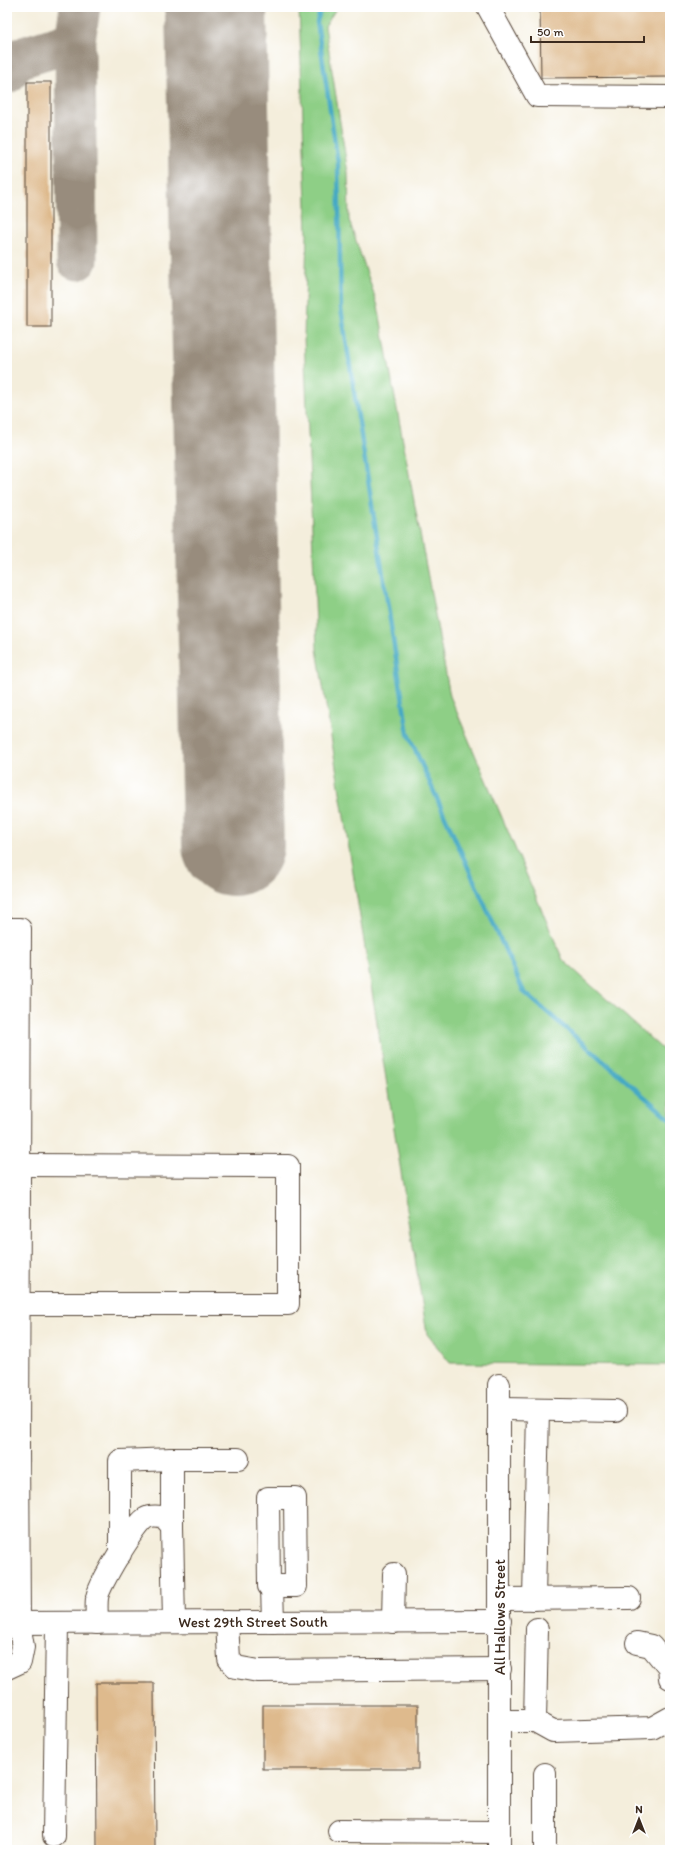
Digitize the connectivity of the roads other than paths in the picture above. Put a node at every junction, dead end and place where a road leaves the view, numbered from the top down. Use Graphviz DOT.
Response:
graph roads {
  1 [pos="488,7"];
  2 [pos="670,97"];
  3 [pos="7,929"];
  4 [pos="19,1165"];
  5 [pos="13,1304"];
  6 [pos="12,1374"];
  7 [pos="499,1385"];
  8 [pos="12,1406"];
  9 [pos="499,1409"];
  10 [pos="538,1410"];
  11 [pos="616,1411"];
  12 [pos="12,1444"];
  13 [pos="172,1459"];
  14 [pos="238,1459"];
  15 [pos="172,1527"];
  16 [pos="120,1554"];
  17 [pos="394,1574"];
  18 [pos="272,1586"];
  19 [pos="629,1598"];
  20 [pos="500,1599"];
  21 [pos="534,1599"];
  22 [pos="174,1622"];
  23 [pos="227,1622"];
  24 [pos="273,1622"];
  25 [pos="393,1622"];
  26 [pos="500,1622"];
  27 [pos="13,1623"];
  28 [pos="57,1623"];
  29 [pos="97,1623"];
  30 [pos="537,1629"];
  31 [pos="637,1643"];
  32 [pos="7,1668"];
  33 [pos="500,1669"];
  34 [pos="670,1678"];
  35 [pos="670,1718"];
  36 [pos="499,1721"];
  37 [pos="536,1721"];
  38 [pos="545,1774"];
  39 [pos="339,1831"];
  40 [pos="54,1836"];
  41 [pos="499,1841"];
  42 [pos="545,1850"];
  1 -- 2 [label="street"];
  3 -- 4 [label="street"];
  4 -- 5 [label="street"];
  4 -- 5 [label="street"];
  5 -- 6 [label="street"];
  6 -- 8 [label="street"];
  7 -- 9 [label="street, All Hallows Street"];
  8 -- 12 [label="street"];
  9 -- 10 [label="street"];
  9 -- 20 [label="street, All Hallows Street"];
  10 -- 11 [label="street"];
  10 -- 21 [label="street"];
  12 -- 27 [label="street"];
  13 -- 14 [label="street"];
  13 -- 15 [label="street"];
  13 -- 16 [label="street"];
  15 -- 16 [label="street"];
  15 -- 22 [label="street"];
  16 -- 29 [label="street"];
  17 -- 25 [label="street"];
  18 -- 24 [label="street"];
  19 -- 21 [label="street"];
  20 -- 21 [label="street"];
  20 -- 26 [label="street, All Hallows Street"];
  22 -- 23 [label="street, West 29th Street South"];
  22 -- 29 [label="street, West 29th Street South"];
  23 -- 24 [label="street, West 29th Street South"];
  23 -- 33 [label="street"];
  24 -- 25 [label="street, West 29th Street South"];
  25 -- 26 [label="street, West 29th Street South"];
  26 -- 33 [label="street, All Hallows Street"];
  27 -- 28 [label="street, West 29th Street South"];
  27 -- 32 [label="street"];
  28 -- 29 [label="street, West 29th Street South"];
  28 -- 40 [label="street"];
  30 -- 37 [label="street"];
  31 -- 34 [label="street"];
  33 -- 36 [label="street, All Hallows Street"];
  35 -- 37 [label="street"];
  36 -- 37 [label="street"];
  36 -- 41 [label="street, All Hallows Street"];
  38 -- 42 [label="street"];
  39 -- 41 [label="street"];
}
